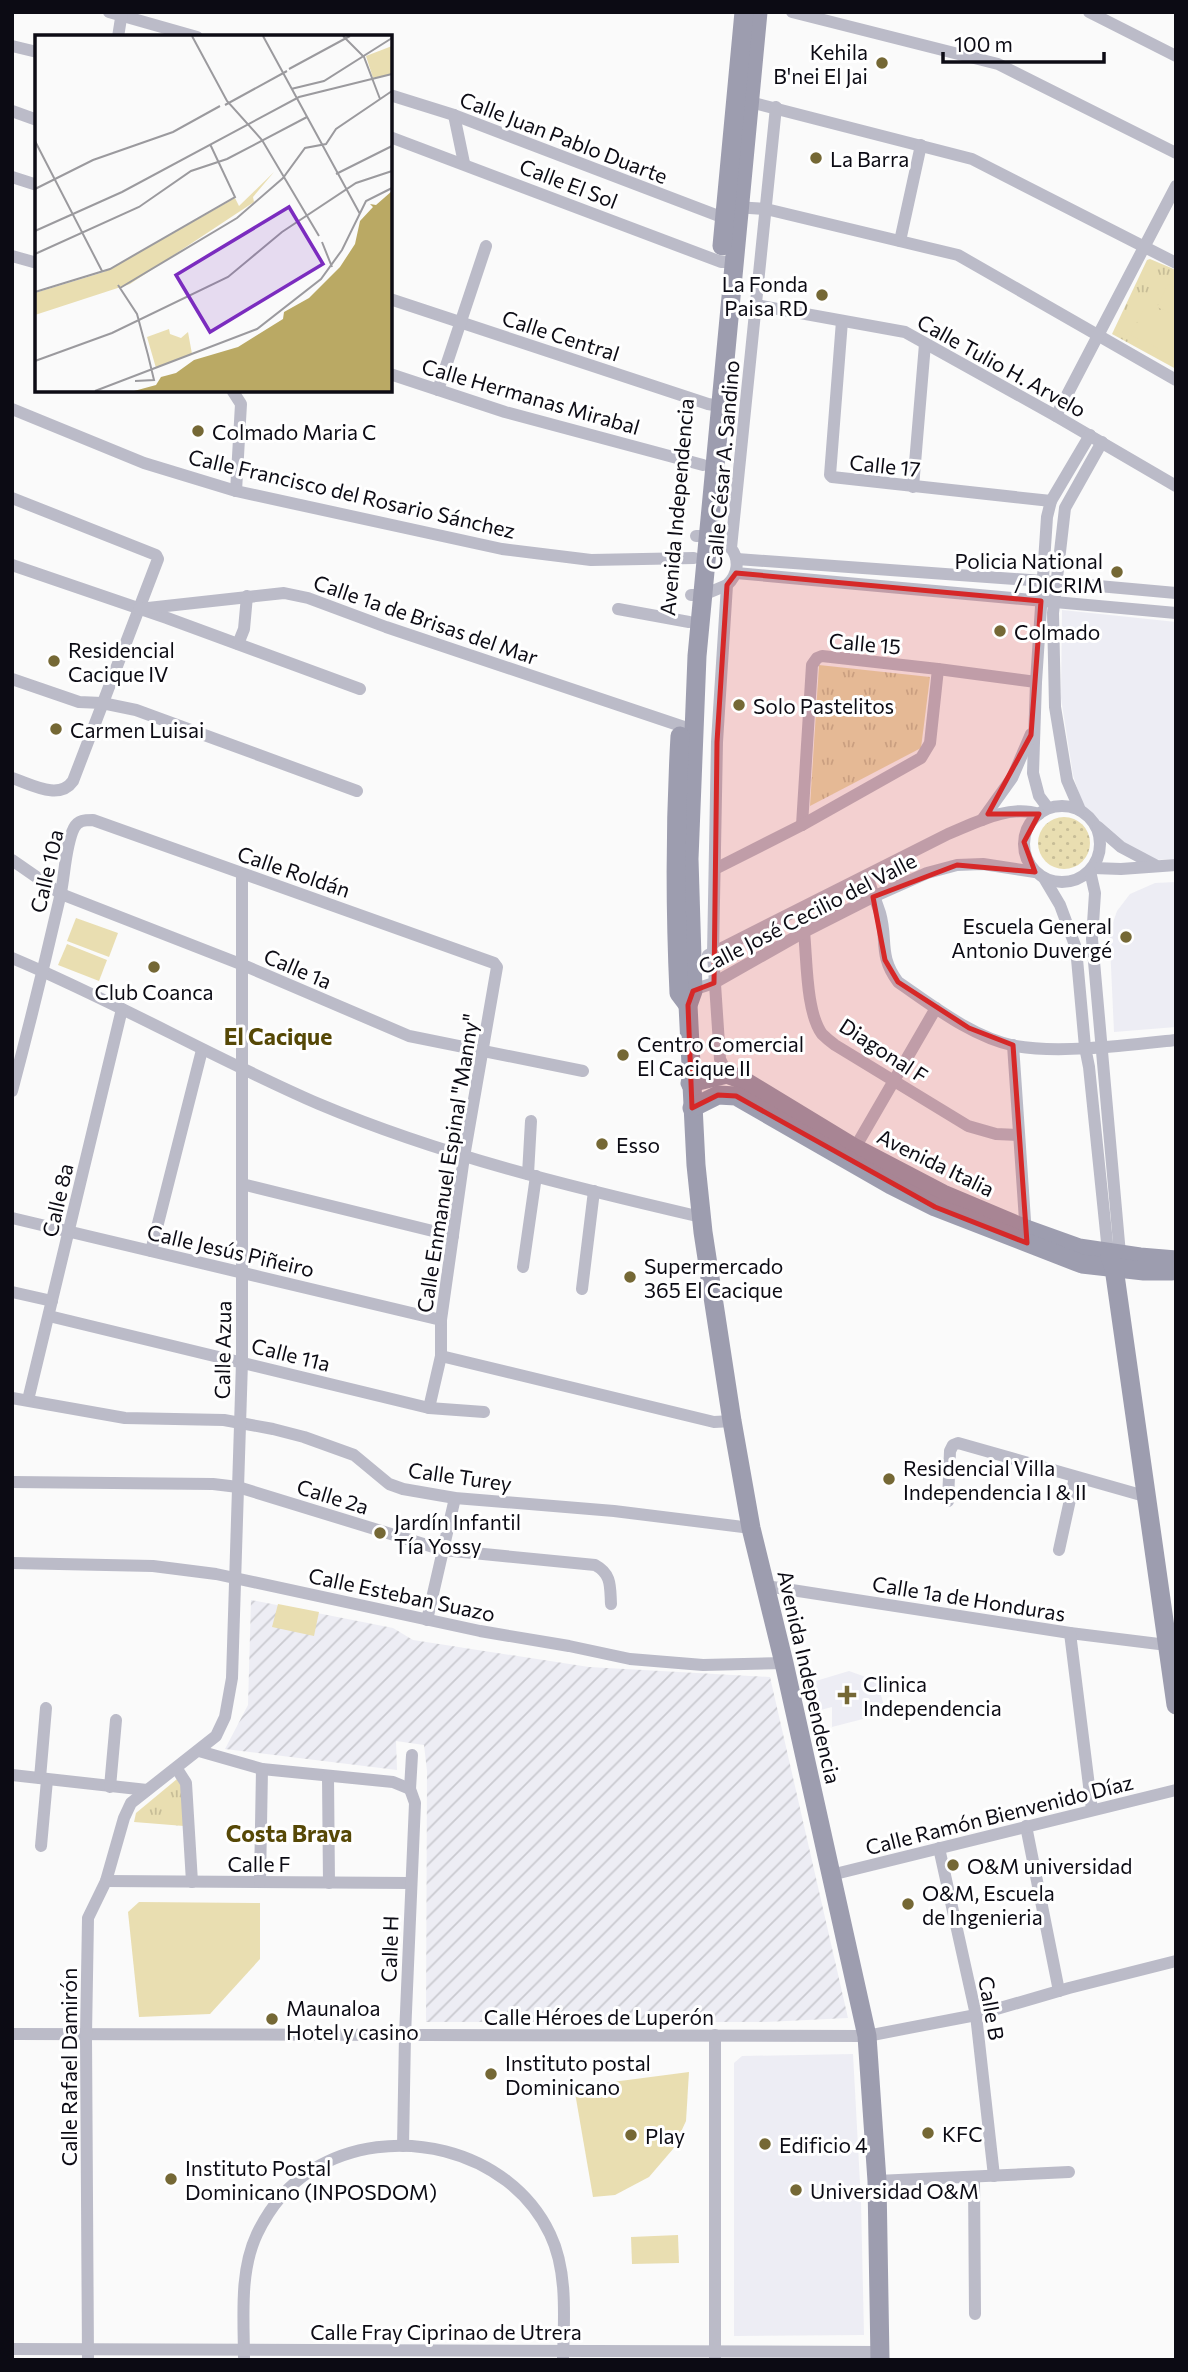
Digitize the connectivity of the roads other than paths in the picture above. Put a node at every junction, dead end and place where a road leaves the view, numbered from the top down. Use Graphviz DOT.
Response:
graph roads {
  1 [pos="744,12"];
  2 [pos="758,12"];
  3 [pos="792,12"];
  4 [pos="1088,12"];
  5 [pos="117,14"];
  6 [pos="118,35"];
  7 [pos="190,35"];
  8 [pos="12,46"];
  9 [pos="35,52"];
  10 [pos="1176,56"];
  11 [pos="745,78"];
  12 [pos="392,96"];
  13 [pos="750,102"];
  14 [pos="776,107"];
  15 [pos="12,111"];
  16 [pos="454,115"];
  17 [pos="35,119"];
  18 [pos="392,138"];
  19 [pos="921,145"];
  20 [pos="1176,153"];
  21 [pos="464,163"];
  22 [pos="12,177"];
  23 [pos="35,184"];
  24 [pos="1176,186"];
  25 [pos="766,209"];
  26 [pos="729,211"];
  27 [pos="900,241"];
  28 [pos="486,246"];
  29 [pos="1145,248"];
  30 [pos="12,256"];
  31 [pos="35,258"];
  32 [pos="727,262"];
  33 [pos="1176,263"];
  34 [pos="392,300"];
  35 [pos="757,305"];
  36 [pos="842,321"];
  37 [pos="460,322"];
  38 [pos="1098,335"];
  39 [pos="925,344"];
  40 [pos="392,375"];
  41 [pos="1176,380"];
  42 [pos="438,390"];
  43 [pos="233,392"];
  44 [pos="714,405"];
  45 [pos="12,410"];
  46 [pos="1056,416"];
  47 [pos="1090,435"];
  48 [pos="1102,442"];
  49 [pos="703,465"];
  50 [pos="913,486"];
  51 [pos="1176,486"];
  52 [pos="236,491"];
  53 [pos="12,498"];
  54 [pos="1051,500"];
  55 [pos="702,536"];
  56 [pos="734,553"];
  57 [pos="694,558"];
  58 [pos="12,565"];
  59 [pos="736,573"];
  60 [pos="1049,581"];
  61 [pos="727,585"];
  62 [pos="1176,593"];
  63 [pos="697,595"];
  64 [pos="247,596"];
  65 [pos="1047,601"];
  66 [pos="139,609"];
  67 [pos="618,609"];
  68 [pos="1176,613"];
  69 [pos="689,622"];
  70 [pos="239,644"];
  71 [pos="938,669"];
  72 [pos="12,679"];
  73 [pos="1036,682"];
  74 [pos="360,690"];
  75 [pos="102,703"];
  76 [pos="1034,716"];
  77 [pos="687,728"];
  78 [pos="12,778"];
  79 [pos="357,791"];
  80 [pos="1080,810"];
  81 [pos="1043,811"];
  82 [pos="982,820"];
  83 [pos="78,823"];
  84 [pos="802,825"];
  85 [pos="1096,825"];
  86 [pos="12,860"];
  87 [pos="1156,865"];
  88 [pos="1176,865"];
  89 [pos="1009,867"];
  90 [pos="715,869"];
  91 [pos="1092,870"];
  92 [pos="242,874"];
  93 [pos="1039,875"];
  94 [pos="867,876"];
  95 [pos="61,894"];
  96 [pos="873,897"];
  97 [pos="1055,898"];
  98 [pos="804,932"];
  99 [pos="713,954"];
  100 [pos="12,958"];
  101 [pos="685,963"];
  102 [pos="496,964"];
  103 [pos="243,965"];
  104 [pos="42,971"];
  105 [pos="714,983"];
  106 [pos="687,996"];
  107 [pos="936,1008"];
  108 [pos="122,1009"];
  109 [pos="18,1044"];
  110 [pos="1175,1044"];
  111 [pos="1013,1045"];
  112 [pos="1101,1046"];
  113 [pos="1085,1047"];
  114 [pos="202,1050"];
  115 [pos="483,1050"];
  116 [pos="242,1069"];
  117 [pos="583,1071"];
  118 [pos="727,1074"];
  119 [pos="894,1080"];
  120 [pos="690,1083"];
  121 [pos="12,1091"];
  122 [pos="692,1108"];
  123 [pos="531,1121"];
  124 [pos="1019,1135"];
  125 [pos="852,1154"];
  126 [pos="464,1157"];
  127 [pos="532,1175"];
  128 [pos="242,1184"];
  129 [pos="594,1191"];
  130 [pos="12,1217"];
  131 [pos="701,1217"];
  132 [pos="69,1231"];
  133 [pos="453,1236"];
  134 [pos="1026,1236"];
  135 [pos="151,1251"];
  136 [pos="1114,1258"];
  137 [pos="1176,1260"];
  138 [pos="523,1267"];
  139 [pos="1176,1271"];
  140 [pos="242,1273"];
  141 [pos="582,1289"];
  142 [pos="12,1292"];
  143 [pos="52,1301"];
  144 [pos="49,1316"];
  145 [pos="441,1321"];
  146 [pos="441,1356"];
  147 [pos="242,1362"];
  148 [pos="12,1398"];
  149 [pos="27,1400"];
  150 [pos="429,1408"];
  151 [pos="484,1412"];
  152 [pos="732,1421"];
  153 [pos="239,1423"];
  154 [pos="1075,1477"];
  155 [pos="12,1482"];
  156 [pos="238,1487"];
  157 [pos="1148,1497"];
  158 [pos="455,1498"];
  159 [pos="948,1501"];
  160 [pos="751,1528"];
  161 [pos="443,1550"];
  162 [pos="1059,1550"];
  163 [pos="12,1563"];
  164 [pos="237,1578"];
  165 [pos="766,1586"];
  166 [pos="611,1604"];
  167 [pos="427,1620"];
  168 [pos="1070,1633"];
  169 [pos="1167,1645"];
  170 [pos="784,1663"];
  171 [pos="1173,1675"];
  172 [pos="1176,1705"];
  173 [pos="46,1708"];
  174 [pos="116,1720"];
  175 [pos="199,1751"];
  176 [pos="411,1755"];
  177 [pos="177,1769"];
  178 [pos="262,1769"];
  179 [pos="12,1775"];
  180 [pos="328,1777"];
  181 [pos="43,1779"];
  182 [pos="110,1787"];
  183 [pos="410,1789"];
  184 [pos="147,1790"];
  185 [pos="1176,1790"];
  186 [pos="1092,1810"];
  187 [pos="1026,1826"];
  188 [pos="41,1846"];
  189 [pos="939,1848"];
  190 [pos="831,1875"];
  191 [pos="106,1881"];
  192 [pos="192,1882"];
  193 [pos="260,1882"];
  194 [pos="329,1883"];
  195 [pos="411,1883"];
  196 [pos="1176,1961"];
  197 [pos="1059,1991"];
  198 [pos="976,2015"];
  199 [pos="12,2034"];
  200 [pos="86,2035"];
  201 [pos="405,2035"];
  202 [pos="715,2035"];
  203 [pos="867,2036"];
  204 [pos="403,2146"];
  205 [pos="1069,2172"];
  206 [pos="994,2176"];
  207 [pos="974,2177"];
  208 [pos="877,2181"];
  209 [pos="975,2314"];
  210 [pos="12,2349"];
  211 [pos="88,2354"];
  212 [pos="244,2355"];
  213 [pos="715,2355"];
  214 [pos="563,2356"];
  215 [pos="880,2356"];
  1 -- 11 [label="main road, Avenida Independencia"];
  2 -- 11 [label="main road, Avenida Independencia"];
  3 -- 20 [label="street"];
  4 -- 10 [label="street"];
  5 -- 6 [label="street"];
  5 -- 7 [label="street"];
  8 -- 9 [label="street"];
  11 -- 13 [label="main road, Avenida Independencia"];
  11 -- 26 [label="main road, Avenida Independencia"];
  12 -- 16 [label="street, Calle Juan Pablo Duarte"];
  13 -- 14 [label="street"];
  13 -- 26 [label="main road, Avenida Independencia"];
  14 -- 19 [label="street"];
  14 -- 25 [label="street, Calle César A. Sandino"];
  15 -- 17 [label="street"];
  16 -- 21 [label="street"];
  16 -- 26 [label="street, Calle Juan Pablo Duarte"];
  18 -- 21 [label="street, Calle El Sol"];
  19 -- 27 [label="street"];
  19 -- 29 [label="street"];
  21 -- 32 [label="street, Calle El Sol"];
  22 -- 23 [label="street"];
  24 -- 29 [label="street"];
  25 -- 26 [label="street, Calle Juan Pablo Duarte"];
  25 -- 27 [label="street, Calle Juan Pablo Duarte"];
  25 -- 35 [label="street, Calle César A. Sandino"];
  26 -- 32 [label="main road, Avenida Independencia"];
  27 -- 38 [label="street, Calle Juan Pablo Duarte"];
  28 -- 37 [label="street"];
  29 -- 33 [label="street"];
  29 -- 38 [label="street"];
  30 -- 31 [label="street"];
  32 -- 44 [label="main road, Avenida Independencia"];
  34 -- 37 [label="street, Calle Central"];
  35 -- 36 [label="street, Calle Tulio H. Arvelo"];
  35 -- 56 [label="street, Calle César A. Sandino"];
  36 -- 39 [label="street, Calle Tulio H. Arvelo"];
  36 -- 50 [label="street, Calle 17"];
  37 -- 42 [label="street"];
  37 -- 44 [label="street, Calle Central"];
  38 -- 41 [label="street, Calle Juan Pablo Duarte"];
  38 -- 46 [label="street"];
  39 -- 46 [label="street, Calle Tulio H. Arvelo"];
  39 -- 50 [label="street"];
  40 -- 42 [label="street, Calle Hermanas Mirabal"];
  42 -- 49 [label="street, Calle Hermanas Mirabal"];
  43 -- 52 [label="street"];
  44 -- 49 [label="main road, Avenida Independencia"];
  44 -- 55 [label="main road, Avenida Independencia"];
  45 -- 52 [label="street, Calle Francisco del Rosario Sánchez"];
  46 -- 47 [label="street, Calle Tulio H. Arvelo"];
  47 -- 48 [label="street, Calle Tulio H. Arvelo"];
  47 -- 54 [label="street"];
  48 -- 51 [label="street, Calle Tulio H. Arvelo"];
  48 -- 60 [label="street"];
  49 -- 55 [label="main road, Avenida Independencia"];
  50 -- 54 [label="street, Calle 17"];
  52 -- 57 [label="street, Calle Francisco del Rosario Sánchez"];
  53 -- 66 [label="street"];
  54 -- 60 [label="street"];
  55 -- 56 [label="street"];
  55 -- 57 [label="main road, Avenida Independencia"];
  55 -- 63 [label="main road, Avenida Independencia"];
  56 -- 59 [label="street, Calle César A. Sandino"];
  56 -- 60 [label="street"];
  57 -- 63 [label="main road, Avenida Independencia"];
  58 -- 66 [label="street"];
  59 -- 61 [label="street, Calle César A. Sandino"];
  59 -- 65 [label="street"];
  60 -- 62 [label="street"];
  60 -- 65 [label="street"];
  61 -- 63 [label="street"];
  61 -- 90 [label="street, Calle César A. Sandino"];
  63 -- 69 [label="main road, Avenida Independencia"];
  63 -- 77 [label="main road, Avenida Independencia"];
  64 -- 66 [label="street, Calle 1a de Brisas del Mar"];
  64 -- 70 [label="street"];
  64 -- 77 [label="street, Calle 1a de Brisas del Mar"];
  65 -- 68 [label="street"];
  65 -- 73 [label="street"];
  65 -- 80 [label="street"];
  66 -- 70 [label="street"];
  66 -- 75 [label="street"];
  67 -- 69 [label="street"];
  69 -- 77 [label="main road, Avenida Independencia"];
  70 -- 74 [label="street"];
  71 -- 73 [label="street, Calle 15"];
  71 -- 84 [label="street"];
  71 -- 84 [label="street, Calle 15"];
  72 -- 75 [label="street"];
  73 -- 76 [label="street"];
  75 -- 78 [label="street"];
  75 -- 79 [label="street"];
  76 -- 81 [label="street"];
  76 -- 82 [label="street"];
  77 -- 101 [label="main road, Avenida Independencia"];
  80 -- 81 [label="street"];
  80 -- 85 [label="street"];
  81 -- 82 [label="street, Calle José Cecilio del Valle"];
  81 -- 93 [label="street"];
  82 -- 94 [label="street, Calle José Cecilio del Valle"];
  83 -- 92 [label="street, Calle Roldán"];
  83 -- 95 [label="street, Calle 10a"];
  84 -- 90 [label="street"];
  85 -- 87 [label="street"];
  85 -- 91 [label="street"];
  86 -- 95 [label="street, Calle 1a"];
  87 -- 88 [label="street"];
  87 -- 91 [label="street"];
  89 -- 93 [label="street, Calle José Cecilio del Valle"];
  89 -- 96 [label="street, Calle José Cecilio del Valle"];
  89 -- 97 [label="street"];
  90 -- 99 [label="street, Calle César A. Sandino"];
  91 -- 93 [label="street"];
  91 -- 112 [label="street"];
  92 -- 102 [label="street, Calle Roldán"];
  92 -- 103 [label="street, Calle Azua"];
  93 -- 97 [label="street"];
  94 -- 96 [label="street"];
  94 -- 99 [label="street, Calle José Cecilio del Valle"];
  95 -- 103 [label="street, Calle 1a"];
  95 -- 104 [label="street, Calle 10a"];
  96 -- 98 [label="street, Calle José Cecilio del Valle"];
  96 -- 107 [label="street"];
  97 -- 113 [label="street"];
  98 -- 105 [label="street, Calle José Cecilio del Valle"];
  98 -- 119 [label="street, Diagonal F"];
  99 -- 101 [label="street, Calle José Cecilio del Valle"];
  99 -- 105 [label="street, Calle César A. Sandino"];
  100 -- 104 [label="street"];
  101 -- 106 [label="main road, Avenida Independencia"];
  102 -- 115 [label="street, Calle Enmanuel Espinal \"Manny\""];
  103 -- 115 [label="street, Calle 1a"];
  103 -- 116 [label="street, Calle Azua"];
  104 -- 108 [label="street"];
  104 -- 109 [label="street, Calle 10a"];
  105 -- 106 [label="street, Calle José Cecilio del Valle"];
  105 -- 118 [label="street, Calle César A. Sandino"];
  106 -- 120 [label="main road, Avenida Independencia"];
  107 -- 111 [label="street"];
  107 -- 119 [label="street"];
  108 -- 114 [label="street"];
  108 -- 132 [label="street, Calle 8a"];
  109 -- 121 [label="street, Calle 10a"];
  110 -- 112 [label="street"];
  111 -- 113 [label="street"];
  111 -- 124 [label="street"];
  112 -- 113 [label="street"];
  112 -- 136 [label="street"];
  113 -- 136 [label="street"];
  114 -- 116 [label="street"];
  114 -- 135 [label="street"];
  115 -- 117 [label="street, Calle 1a"];
  115 -- 126 [label="street, Calle Enmanuel Espinal \"Manny\""];
  116 -- 126 [label="street"];
  116 -- 128 [label="street, Calle Azua"];
  118 -- 120 [label="main road"];
  118 -- 125 [label="main road, Avenida Italia"];
  119 -- 124 [label="street, Diagonal F"];
  119 -- 125 [label="street"];
  120 -- 122 [label="main road, Avenida Independencia"];
  122 -- 125 [label="main road, Avenida Italia"];
  122 -- 131 [label="main road, Avenida Independencia"];
  123 -- 127 [label="street"];
  124 -- 134 [label="street"];
  125 -- 134 [label="main road, Avenida Italia"];
  126 -- 127 [label="street"];
  126 -- 133 [label="street, Calle Enmanuel Espinal \"Manny\""];
  127 -- 129 [label="street"];
  127 -- 138 [label="street"];
  128 -- 133 [label="street"];
  128 -- 140 [label="street, Calle Azua"];
  129 -- 131 [label="street"];
  129 -- 141 [label="street"];
  130 -- 132 [label="street, Calle Jesús Piñeiro"];
  131 -- 152 [label="main road, Avenida Independencia"];
  132 -- 135 [label="street, Calle Jesús Piñeiro"];
  132 -- 143 [label="street, Calle 8a"];
  133 -- 145 [label="street, Calle Enmanuel Espinal \"Manny\""];
  134 -- 136 [label="main road, Avenida Italia"];
  135 -- 140 [label="street, Calle Jesús Piñeiro"];
  136 -- 137 [label="main road, Avenida Italia"];
  136 -- 139 [label="main road, Avenida Italia"];
  136 -- 157 [label="main road"];
  140 -- 145 [label="street, Calle Jesús Piñeiro"];
  140 -- 147 [label="street, Calle Azua"];
  142 -- 143 [label="street"];
  143 -- 144 [label="street, Calle 8a"];
  144 -- 147 [label="street, Calle 11a"];
  144 -- 149 [label="street, Calle 8a"];
  145 -- 146 [label="street, Calle Enmanuel Espinal \"Manny\""];
  146 -- 150 [label="street, Calle Enmanuel Espinal \"Manny\""];
  146 -- 152 [label="street"];
  147 -- 150 [label="street, Calle 11a"];
  147 -- 153 [label="street, Calle Azua"];
  148 -- 149 [label="street, Calle Turey"];
  149 -- 153 [label="street, Calle Turey"];
  150 -- 151 [label="street, Calle 11a"];
  152 -- 160 [label="main road, Avenida Independencia"];
  153 -- 156 [label="street, Calle Azua"];
  153 -- 158 [label="street, Calle Turey"];
  154 -- 157 [label="street"];
  154 -- 159 [label="street"];
  154 -- 162 [label="street"];
  155 -- 156 [label="street, Calle 2a"];
  156 -- 161 [label="street, Calle 2a"];
  156 -- 164 [label="street, Calle Azua"];
  157 -- 169 [label="main road"];
  158 -- 160 [label="street, Calle Turey"];
  158 -- 161 [label="street"];
  160 -- 165 [label="main road, Avenida Independencia"];
  161 -- 166 [label="street, Calle 2a"];
  161 -- 167 [label="street"];
  163 -- 164 [label="street, Calle Esteban Suazo"];
  164 -- 167 [label="street, Calle Esteban Suazo"];
  164 -- 175 [label="street, Calle Azua"];
  165 -- 168 [label="street, Calle 1a de Honduras"];
  165 -- 170 [label="main road, Avenida Independencia"];
  167 -- 170 [label="street, Calle Esteban Suazo"];
  168 -- 169 [label="street, Calle 1a de Honduras"];
  168 -- 186 [label="street"];
  169 -- 171 [label="main road"];
  170 -- 190 [label="main road, Avenida Independencia"];
  171 -- 172 [label="main road"];
  173 -- 181 [label="street"];
  174 -- 182 [label="street"];
  175 -- 177 [label="street, Calle Azua"];
  175 -- 178 [label="street"];
  176 -- 183 [label="street, Calle H"];
  177 -- 184 [label="street, Calle Azua"];
  177 -- 192 [label="street"];
  178 -- 180 [label="street"];
  178 -- 193 [label="street"];
  179 -- 181 [label="street"];
  180 -- 183 [label="street"];
  180 -- 194 [label="street"];
  181 -- 182 [label="street"];
  181 -- 188 [label="street"];
  182 -- 184 [label="street"];
  183 -- 195 [label="street, Calle H"];
  184 -- 191 [label="street, Calle Rafael Damirón"];
  185 -- 186 [label="street, Calle Ramón Bienvenido Díaz"];
  186 -- 187 [label="street, Calle Ramón Bienvenido Díaz"];
  187 -- 189 [label="street, Calle Ramón Bienvenido Díaz"];
  187 -- 197 [label="street"];
  189 -- 190 [label="street, Calle Ramón Bienvenido Díaz"];
  189 -- 198 [label="street, Calle B"];
  190 -- 203 [label="main road, Avenida Independencia"];
  191 -- 192 [label="street, Calle F"];
  191 -- 200 [label="street, Calle Rafael Damirón"];
  192 -- 193 [label="street, Calle F"];
  193 -- 194 [label="street, Calle F"];
  194 -- 195 [label="street, Calle F"];
  195 -- 201 [label="street, Calle H"];
  196 -- 197 [label="street, Calle Héroes de Luperón"];
  197 -- 198 [label="street, Calle Héroes de Luperón"];
  198 -- 203 [label="street, Calle Héroes de Luperón"];
  198 -- 206 [label="street, Calle B"];
  199 -- 200 [label="street, Calle Héroes de Luperón"];
  200 -- 201 [label="street, Calle Héroes de Luperón"];
  200 -- 211 [label="street, Calle Rafael Damirón"];
  201 -- 202 [label="street, Calle Héroes de Luperón"];
  201 -- 204 [label="street, Calle H"];
  202 -- 203 [label="street, Calle Héroes de Luperón"];
  202 -- 213 [label="street"];
  203 -- 208 [label="main road, Avenida Independencia"];
  204 -- 212 [label="street"];
  204 -- 214 [label="street"];
  205 -- 206 [label="street"];
  206 -- 207 [label="street"];
  207 -- 208 [label="street"];
  207 -- 209 [label="street"];
  208 -- 215 [label="main road, Avenida Independencia"];
  210 -- 211 [label="street, Calle Fray Ciprinao de Utrera"];
  211 -- 212 [label="street, Calle Fray Ciprinao de Utrera"];
  212 -- 214 [label="street, Calle Fray Ciprinao de Utrera"];
  213 -- 214 [label="street, Calle Fray Ciprinao de Utrera"];
  213 -- 215 [label="street, Calle Fray Ciprinao de Utrera"];
}
